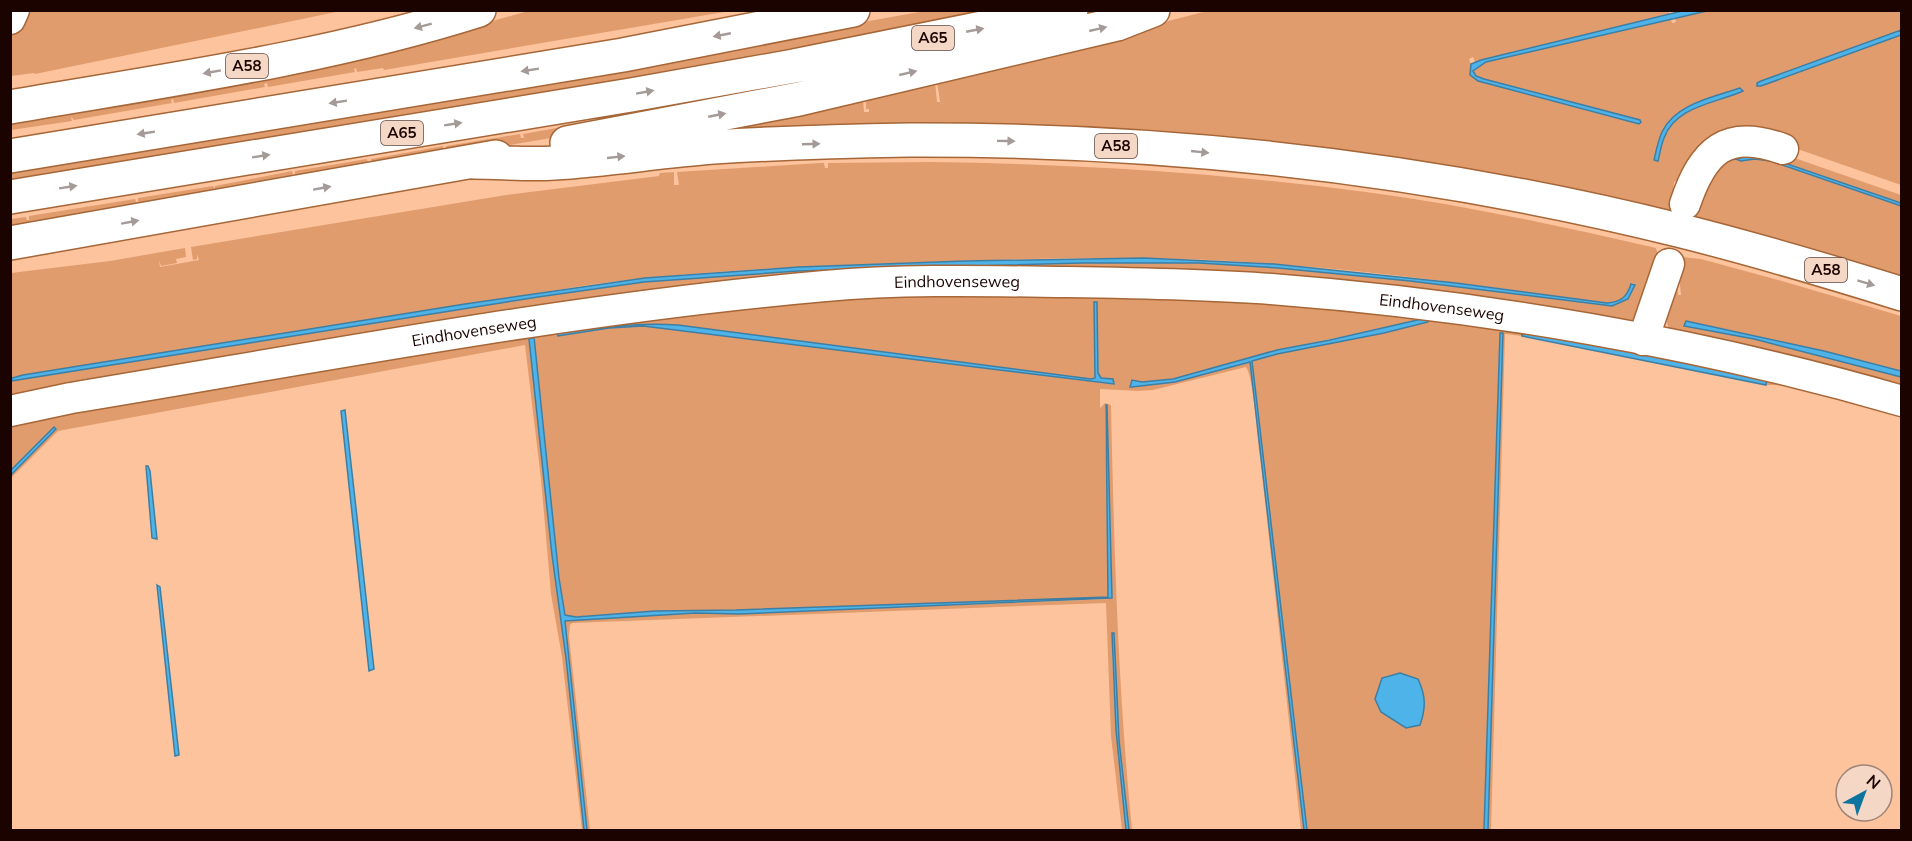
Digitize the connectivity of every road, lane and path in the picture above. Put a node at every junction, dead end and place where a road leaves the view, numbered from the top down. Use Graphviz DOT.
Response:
graph roads {
  1 [pos="14,10"];
  2 [pos="479,10"];
  3 [pos="853,10"];
  4 [pos="1071,10"];
  5 [pos="1153,10"];
  6 [pos="10,19"];
  7 [pos="11,107"];
  8 [pos="1783,149"];
  9 [pos="10,156"];
  10 [pos="474,162"];
  11 [pos="10,197"];
  12 [pos="1685,204"];
  13 [pos="10,243"];
  14 [pos="1669,264"];
  15 [pos="1902,294"];
  16 [pos="1643,340"];
  17 [pos="1902,401"];
  18 [pos="10,411"];
  1 -- 6 [label="street"];
  2 -- 7 [label="highway, A58, one-way"];
  3 -- 9 [label="highway, one-way"];
  11 -- 4 [label="highway, A65, one-way"];
  10 -- 5 [label="highway, A58, one-way"];
  8 -- 12 [label="street"];
  13 -- 10 [label="highway, A58, one-way"];
  10 -- 15 [label="highway, A58, one-way"];
  14 -- 16 [label="street"];
  16 -- 17 [label="street, Eindhovenseweg"];
  16 -- 18 [label="street, Eindhovenseweg"];
}
